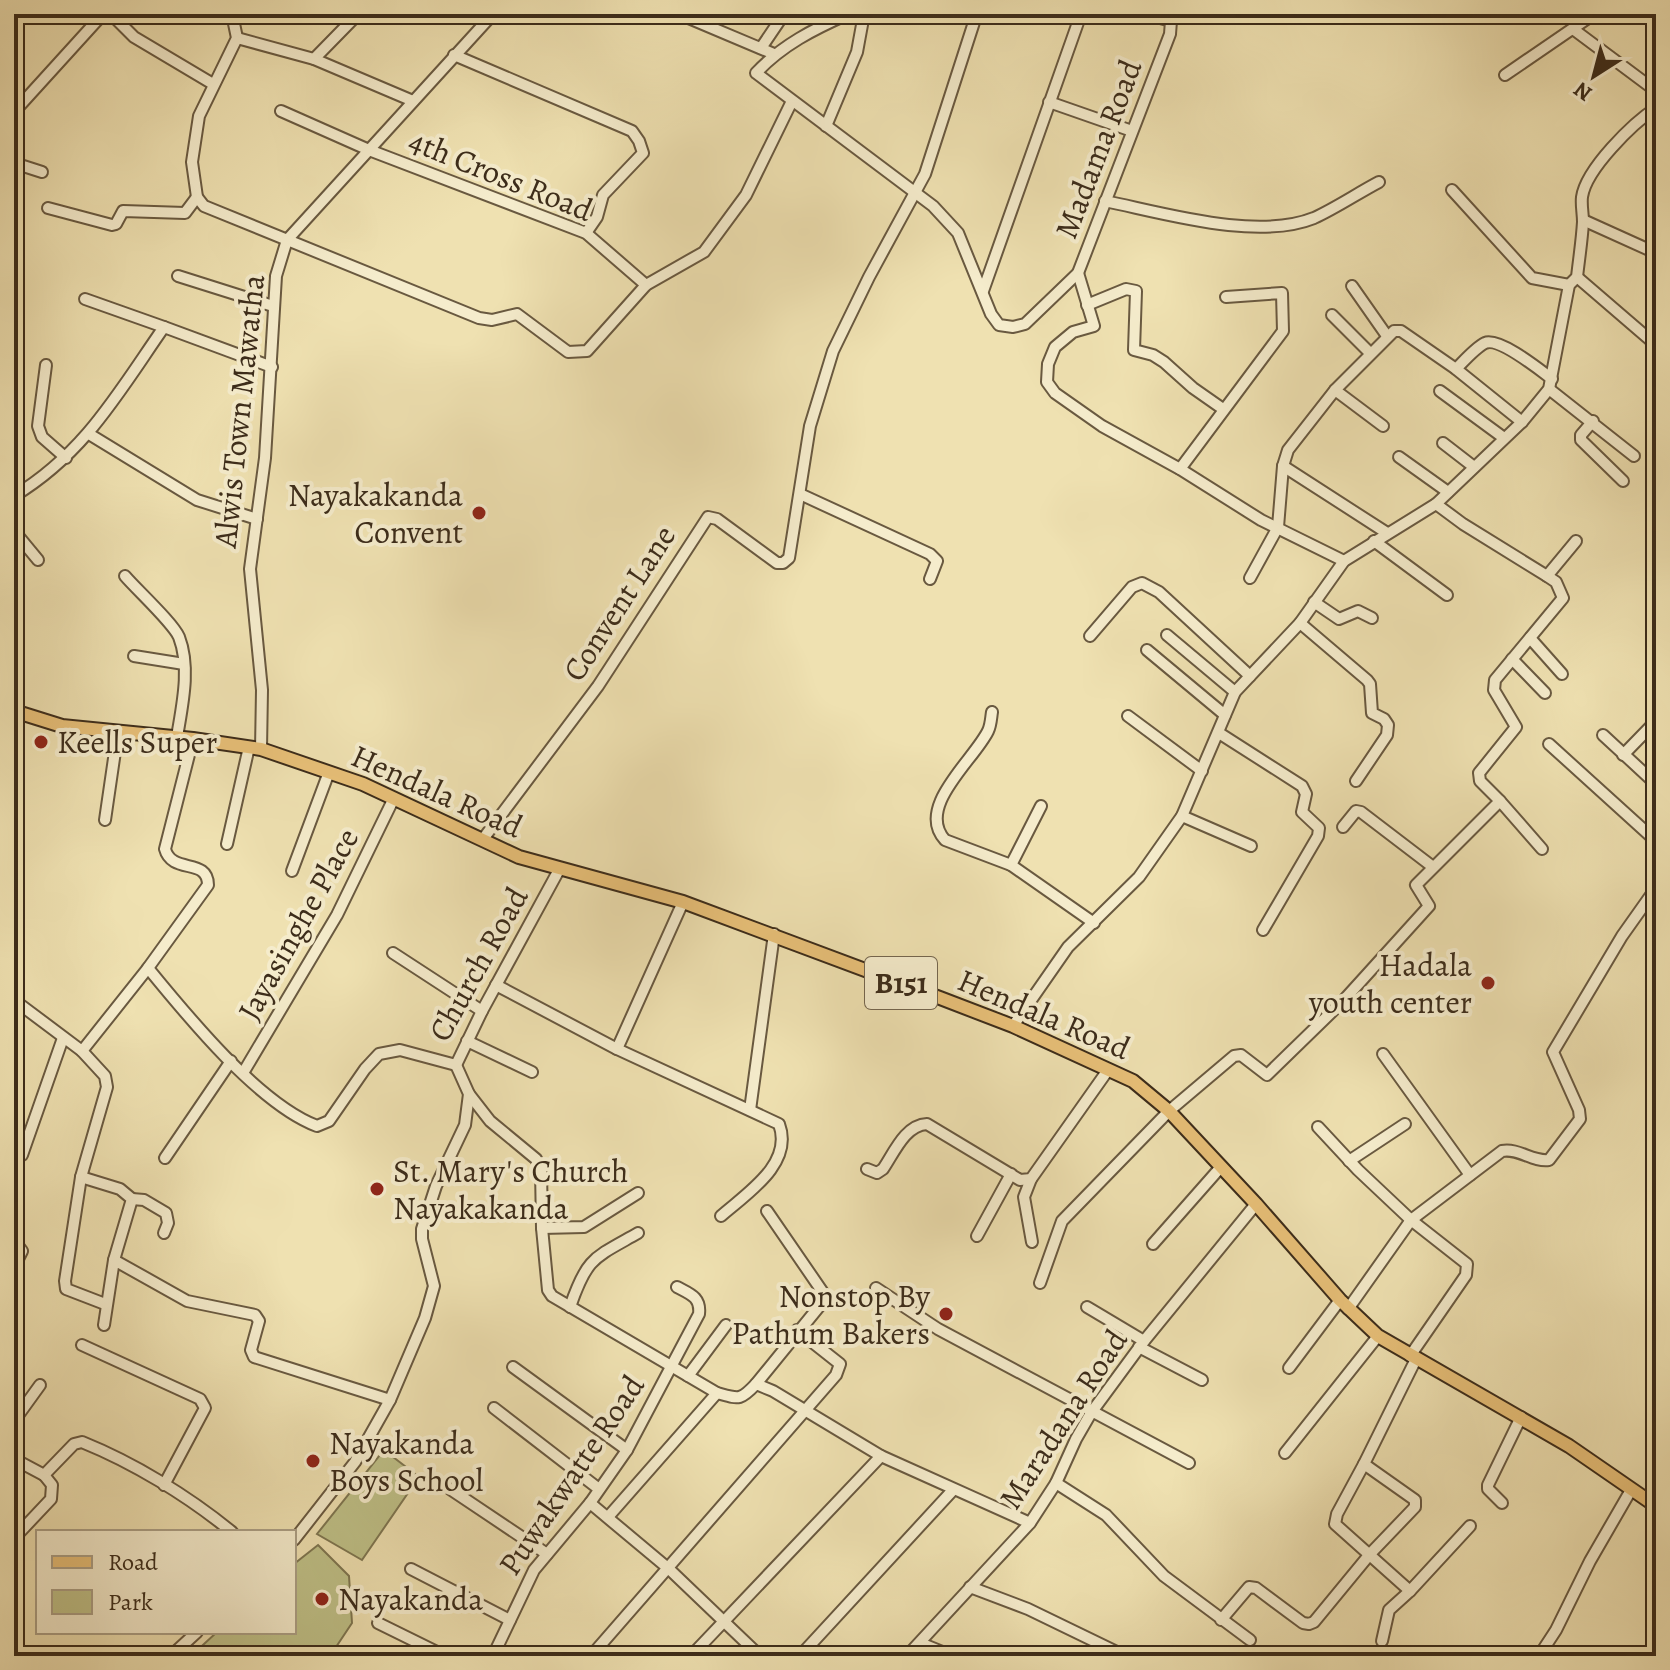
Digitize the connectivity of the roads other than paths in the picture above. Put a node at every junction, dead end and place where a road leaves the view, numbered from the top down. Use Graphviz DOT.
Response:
graph roads {
  1 [pos="103,14"];
  2 [pos="111,14"];
  3 [pos="232,14"];
  4 [pos="358,14"];
  5 [pos="493,14"];
  6 [pos="784,14"];
  7 [pos="848,14"];
  8 [pos="864,14"];
  9 [pos="964,14"];
  10 [pos="994,14"];
  11 [pos="1081,14"];
  12 [pos="1146,14"];
  13 [pos="1594,14"];
  14 [pos="686,15"];
  15 [pos="976,16"];
  16 [pos="1573,29"];
  17 [pos="237,38"];
  18 [pos="761,48"];
  19 [pos="774,54"];
  20 [pos="454,55"];
  21 [pos="314,59"];
  22 [pos="1505,75"];
  23 [pos="213,84"];
  24 [pos="1656,91"];
  25 [pos="413,101"];
  26 [pos="792,101"];
  27 [pos="1049,102"];
  28 [pos="1656,108"];
  29 [pos="281,111"];
  30 [pos="14,112"];
  31 [pos="826,126"];
  32 [pos="1132,131"];
  33 [pos="369,150"];
  34 [pos="14,163"];
  35 [pos="42,172"];
  36 [pos="1379,182"];
  37 [pos="1452,190"];
  38 [pos="916,194"];
  39 [pos="197,197"];
  40 [pos="1105,201"];
  41 [pos="48,208"];
  42 [pos="1583,220"];
  43 [pos="586,233"];
  44 [pos="287,240"];
  45 [pos="1656,253"];
  46 [pos="1078,273"];
  47 [pos="178,276"];
  48 [pos="1573,281"];
  49 [pos="646,285"];
  50 [pos="1352,286"];
  51 [pos="983,291"];
  52 [pos="1226,297"];
  53 [pos="85,299"];
  54 [pos="1087,305"];
  55 [pos="273,306"];
  56 [pos="1332,315"];
  57 [pos="164,327"];
  58 [pos="1387,336"];
  59 [pos="1656,345"];
  60 [pos="1370,353"];
  61 [pos="46,365"];
  62 [pos="272,367"];
  63 [pos="1456,369"];
  64 [pos="1550,384"];
  65 [pos="1335,390"];
  66 [pos="1440,391"];
  67 [pos="1223,409"];
  68 [pos="1593,421"];
  69 [pos="1522,422"];
  70 [pos="1383,426"];
  71 [pos="89,434"];
  72 [pos="1504,438"];
  73 [pos="1443,443"];
  74 [pos="1634,456"];
  75 [pos="1399,457"];
  76 [pos="66,458"];
  77 [pos="1283,466"];
  78 [pos="1474,467"];
  79 [pos="1180,469"];
  80 [pos="1623,481"];
  81 [pos="1448,492"];
  82 [pos="800,494"];
  83 [pos="14,496"];
  84 [pos="1436,504"];
  85 [pos="257,519"];
  86 [pos="1278,527"];
  87 [pos="14,531"];
  88 [pos="1387,533"];
  89 [pos="1374,541"];
  90 [pos="1576,541"];
  91 [pos="38,560"];
  92 [pos="1344,561"];
  93 [pos="125,576"];
  94 [pos="1547,576"];
  95 [pos="1250,578"];
  96 [pos="930,579"];
  97 [pos="1447,595"];
  98 [pos="1314,602"];
  99 [pos="1372,618"];
  100 [pos="1300,623"];
  101 [pos="1167,635"];
  102 [pos="1090,636"];
  103 [pos="1530,638"];
  104 [pos="1147,650"];
  105 [pos="134,656"];
  106 [pos="1512,659"];
  107 [pos="184,664"];
  108 [pos="1562,674"];
  109 [pos="1250,676"];
  110 [pos="1235,692"];
  111 [pos="1545,693"];
  112 [pos="992,712"];
  113 [pos="15,713"];
  114 [pos="1225,715"];
  115 [pos="1128,716"];
  116 [pos="1656,721"];
  117 [pos="118,731"];
  118 [pos="1219,733"];
  119 [pos="1603,735"];
  120 [pos="177,737"];
  121 [pos="193,739"];
  122 [pos="1549,744"];
  123 [pos="255,748"];
  124 [pos="1623,755"];
  125 [pos="1202,771"];
  126 [pos="329,772"];
  127 [pos="1356,781"];
  128 [pos="1656,784"];
  129 [pos="394,798"];
  130 [pos="1500,801"];
  131 [pos="1041,806"];
  132 [pos="1182,816"];
  133 [pos="105,820"];
  134 [pos="1343,827"];
  135 [pos="483,839"];
  136 [pos="1656,841"];
  137 [pos="227,844"];
  138 [pos="1251,846"];
  139 [pos="1542,849"];
  140 [pos="1011,865"];
  141 [pos="1433,867"];
  142 [pos="560,868"];
  143 [pos="292,871"];
  144 [pos="1656,888"];
  145 [pos="683,902"];
  146 [pos="1094,923"];
  147 [pos="1263,930"];
  148 [pos="774,934"];
  149 [pos="393,953"];
  150 [pos="148,968"];
  151 [pos="496,985"];
  152 [pos="14,1000"];
  153 [pos="482,1011"];
  154 [pos="1013,1026"];
  155 [pos="63,1038"];
  156 [pos="467,1041"];
  157 [pos="617,1049"];
  158 [pos="82,1051"];
  159 [pos="1383,1054"];
  160 [pos="231,1061"];
  161 [pos="456,1065"];
  162 [pos="1108,1070"];
  163 [pos="532,1072"];
  164 [pos="243,1073"];
  165 [pos="469,1094"];
  166 [pos="750,1110"];
  167 [pos="1169,1111"];
  168 [pos="1405,1124"];
  169 [pos="1318,1127"];
  170 [pos="22,1155"];
  171 [pos="165,1158"];
  172 [pos="1349,1161"];
  173 [pos="1220,1168"];
  174 [pos="867,1169"];
  175 [pos="1011,1174"];
  176 [pos="1470,1175"];
  177 [pos="81,1177"];
  178 [pos="1031,1179"];
  179 [pos="638,1193"];
  180 [pos="132,1199"];
  181 [pos="1256,1204"];
  182 [pos="767,1211"];
  183 [pos="721,1216"];
  184 [pos="1411,1220"];
  185 [pos="542,1228"];
  186 [pos="164,1233"];
  187 [pos="638,1233"];
  188 [pos="977,1236"];
  189 [pos="14,1240"];
  190 [pos="1032,1242"];
  191 [pos="1153,1244"];
  192 [pos="114,1260"];
  193 [pos="14,1267"];
  194 [pos="1040,1283"];
  195 [pos="677,1287"];
  196 [pos="876,1288"];
  197 [pos="105,1304"];
  198 [pos="1344,1304"];
  199 [pos="570,1307"];
  200 [pos="1087,1307"];
  201 [pos="104,1325"];
  202 [pos="726,1325"];
  203 [pos="797,1330"];
  204 [pos="1378,1336"];
  205 [pos="1142,1344"];
  206 [pos="82,1345"];
  207 [pos="1413,1358"];
  208 [pos="513,1367"];
  209 [pos="673,1367"];
  210 [pos="1289,1368"];
  211 [pos="688,1376"];
  212 [pos="1202,1380"];
  213 [pos="756,1384"];
  214 [pos="40,1385"];
  215 [pos="717,1393"];
  216 [pos="390,1400"];
  217 [pos="494,1408"];
  218 [pos="807,1412"];
  219 [pos="1091,1413"];
  220 [pos="1521,1417"];
  221 [pos="14,1421"];
  222 [pos="627,1450"];
  223 [pos="1285,1453"];
  224 [pos="881,1456"];
  225 [pos="14,1459"];
  226 [pos="1189,1463"];
  227 [pos="1364,1464"];
  228 [pos="44,1475"];
  229 [pos="1056,1483"];
  230 [pos="164,1485"];
  231 [pos="450,1489"];
  232 [pos="599,1489"];
  233 [pos="953,1490"];
  234 [pos="1631,1490"];
  235 [pos="590,1503"];
  236 [pos="1502,1503"];
  237 [pos="1656,1506"];
  238 [pos="608,1517"];
  239 [pos="1030,1523"];
  240 [pos="1470,1526"];
  241 [pos="229,1530"];
  242 [pos="18,1534"];
  243 [pos="296,1537"];
  244 [pos="547,1554"];
  245 [pos="1370,1554"];
  246 [pos="411,1569"];
  247 [pos="669,1569"];
  248 [pos="970,1587"];
  249 [pos="1410,1591"];
  250 [pos="510,1620"];
  251 [pos="1221,1620"];
  252 [pos="722,1622"];
  253 [pos="378,1623"];
  254 [pos="195,1634"];
  255 [pos="1250,1640"];
  256 [pos="1382,1641"];
  257 [pos="920,1643"];
  258 [pos="171,1656"];
  259 [pos="445,1656"];
  260 [pos="493,1656"];
  261 [pos="591,1656"];
  262 [pos="691,1656"];
  263 [pos="760,1656"];
  264 [pos="800,1656"];
  265 [pos="907,1656"];
  266 [pos="952,1656"];
  267 [pos="1125,1656"];
  268 [pos="1539,1656"];
  1 -- 30 [label="street"];
  2 -- 23 [label="street"];
  3 -- 17 [label="street"];
  4 -- 21 [label="street"];
  5 -- 20 [label="street, Alwis Town Mawatha"];
  6 -- 18 [label="street"];
  7 -- 19 [label="street"];
  8 -- 31 [label="street"];
  9 -- 15 [label="street"];
  10 -- 15 [label="street"];
  11 -- 27 [label="street"];
  12 -- 32 [label="street, Madama Road"];
  13 -- 16 [label="street"];
  14 -- 18 [label="street"];
  15 -- 38 [label="street, Convent Lane"];
  16 -- 22 [label="street"];
  16 -- 24 [label="street"];
  17 -- 21 [label="street"];
  17 -- 23 [label="street"];
  18 -- 19 [label="street"];
  19 -- 26 [label="street"];
  20 -- 25 [label="street, Alwis Town Mawatha"];
  20 -- 43 [label="street"];
  21 -- 25 [label="street"];
  23 -- 39 [label="street"];
  25 -- 33 [label="street, Alwis Town Mawatha"];
  26 -- 31 [label="street"];
  26 -- 49 [label="street"];
  27 -- 32 [label="street"];
  27 -- 51 [label="street"];
  28 -- 42 [label="street"];
  29 -- 33 [label="street, 4th Cross Road"];
  31 -- 38 [label="street"];
  32 -- 40 [label="street, Madama Road"];
  33 -- 43 [label="street, 4th Cross Road"];
  33 -- 44 [label="street, Alwis Town Mawatha"];
  34 -- 35 [label="street"];
  36 -- 40 [label="street"];
  37 -- 48 [label="street"];
  38 -- 51 [label="street"];
  38 -- 82 [label="street, Convent Lane"];
  39 -- 41 [label="street"];
  39 -- 44 [label="street"];
  40 -- 46 [label="street, Madama Road"];
  42 -- 45 [label="street"];
  42 -- 48 [label="street"];
  43 -- 49 [label="street, 4th Cross Road"];
  44 -- 49 [label="street"];
  44 -- 55 [label="street, Alwis Town Mawatha"];
  46 -- 51 [label="street"];
  46 -- 54 [label="street"];
  47 -- 55 [label="street"];
  48 -- 59 [label="street"];
  48 -- 64 [label="street"];
  50 -- 58 [label="street"];
  52 -- 67 [label="street"];
  53 -- 57 [label="street"];
  54 -- 67 [label="street"];
  54 -- 79 [label="street"];
  55 -- 62 [label="street, Alwis Town Mawatha"];
  56 -- 60 [label="street"];
  57 -- 62 [label="street"];
  57 -- 71 [label="street"];
  58 -- 60 [label="street"];
  58 -- 63 [label="street"];
  60 -- 65 [label="street"];
  61 -- 76 [label="street"];
  62 -- 85 [label="street, Alwis Town Mawatha"];
  63 -- 64 [label="street"];
  63 -- 69 [label="street"];
  64 -- 68 [label="street"];
  64 -- 69 [label="street"];
  65 -- 70 [label="street"];
  65 -- 77 [label="street"];
  66 -- 72 [label="street"];
  67 -- 79 [label="street"];
  68 -- 74 [label="street"];
  68 -- 80 [label="street"];
  69 -- 72 [label="street"];
  71 -- 76 [label="street"];
  71 -- 85 [label="street"];
  72 -- 78 [label="street"];
  73 -- 78 [label="street"];
  75 -- 81 [label="street"];
  76 -- 83 [label="street"];
  77 -- 86 [label="street"];
  77 -- 88 [label="street"];
  78 -- 81 [label="street"];
  79 -- 86 [label="street"];
  81 -- 84 [label="street"];
  82 -- 96 [label="street"];
  82 -- 135 [label="street, Convent Lane"];
  84 -- 88 [label="street"];
  84 -- 94 [label="street"];
  85 -- 123 [label="street, Alwis Town Mawatha"];
  86 -- 92 [label="street"];
  86 -- 95 [label="street"];
  87 -- 91 [label="street"];
  88 -- 89 [label="street"];
  89 -- 92 [label="street"];
  89 -- 97 [label="street"];
  90 -- 94 [label="street"];
  92 -- 98 [label="street"];
  93 -- 107 [label="street"];
  94 -- 103 [label="street"];
  98 -- 99 [label="street"];
  98 -- 100 [label="street"];
  100 -- 109 [label="street"];
  100 -- 127 [label="street"];
  101 -- 110 [label="street"];
  102 -- 109 [label="street"];
  103 -- 106 [label="street"];
  103 -- 108 [label="street"];
  104 -- 114 [label="street"];
  105 -- 107 [label="street"];
  106 -- 111 [label="street"];
  106 -- 130 [label="street"];
  107 -- 120 [label="street"];
  109 -- 110 [label="street"];
  110 -- 114 [label="street"];
  112 -- 140 [label="street"];
  113 -- 117 [label="main road, Hendala Road / B151"];
  114 -- 118 [label="street"];
  115 -- 125 [label="street"];
  116 -- 124 [label="street"];
  117 -- 120 [label="main road, Hendala Road / B151"];
  117 -- 133 [label="street"];
  118 -- 125 [label="street"];
  118 -- 147 [label="street"];
  119 -- 124 [label="street"];
  120 -- 121 [label="main road, Hendala Road / B151"];
  121 -- 123 [label="main road, Hendala Road / B151"];
  121 -- 150 [label="street"];
  122 -- 136 [label="street"];
  123 -- 126 [label="main road, Hendala Road / B151"];
  123 -- 137 [label="street, Alwis Town Mawatha"];
  124 -- 128 [label="street"];
  125 -- 132 [label="street"];
  126 -- 129 [label="main road, Hendala Road / B151"];
  126 -- 143 [label="street"];
  129 -- 135 [label="main road, Hendala Road / B151"];
  129 -- 164 [label="street, Jayasinghe Place"];
  130 -- 139 [label="street"];
  130 -- 141 [label="street"];
  131 -- 140 [label="street"];
  132 -- 138 [label="street"];
  132 -- 146 [label="street"];
  134 -- 141 [label="street"];
  135 -- 142 [label="main road, Hendala Road / B151"];
  140 -- 146 [label="street"];
  141 -- 167 [label="street"];
  142 -- 145 [label="main road, Hendala Road / B151"];
  142 -- 151 [label="street, Church Road"];
  144 -- 176 [label="street"];
  145 -- 148 [label="main road, Hendala Road / B151"];
  145 -- 157 [label="street"];
  146 -- 154 [label="street"];
  148 -- 154 [label="main road, Hendala Road / B151"];
  148 -- 166 [label="street"];
  149 -- 153 [label="street"];
  150 -- 158 [label="street"];
  150 -- 160 [label="street, Church Road"];
  151 -- 153 [label="street, Church Road"];
  151 -- 157 [label="street"];
  152 -- 155 [label="street"];
  153 -- 156 [label="street, Church Road"];
  154 -- 162 [label="main road, Hendala Road / B151"];
  155 -- 158 [label="street"];
  155 -- 170 [label="street"];
  156 -- 161 [label="street, Church Road"];
  156 -- 163 [label="street"];
  157 -- 166 [label="street"];
  158 -- 177 [label="street"];
  159 -- 176 [label="street"];
  160 -- 164 [label="street, Church Road"];
  160 -- 171 [label="street"];
  161 -- 164 [label="street, Church Road"];
  161 -- 165 [label="street"];
  162 -- 167 [label="main road, Hendala Road / B151"];
  162 -- 178 [label="street"];
  165 -- 185 [label="street"];
  165 -- 216 [label="street"];
  166 -- 183 [label="street"];
  167 -- 173 [label="main road, Hendala Road / B151"];
  167 -- 194 [label="street"];
  168 -- 172 [label="street"];
  169 -- 172 [label="street"];
  172 -- 184 [label="street"];
  173 -- 181 [label="main road, Hendala Road / B151"];
  173 -- 191 [label="street"];
  174 -- 175 [label="street"];
  175 -- 178 [label="street"];
  175 -- 188 [label="street"];
  176 -- 184 [label="street"];
  177 -- 180 [label="street"];
  177 -- 197 [label="street"];
  178 -- 190 [label="street"];
  179 -- 185 [label="street"];
  180 -- 186 [label="street"];
  180 -- 192 [label="street"];
  181 -- 198 [label="main road, Hendala Road / B151"];
  181 -- 205 [label="street, Maradana Road"];
  182 -- 203 [label="street"];
  184 -- 198 [label="street"];
  184 -- 207 [label="street"];
  185 -- 199 [label="street"];
  187 -- 199 [label="street"];
  189 -- 193 [label="street"];
  192 -- 197 [label="street"];
  192 -- 216 [label="street"];
  195 -- 209 [label="street, Puwakwatte Road"];
  196 -- 219 [label="street"];
  197 -- 201 [label="street"];
  198 -- 204 [label="main road, Hendala Road / B151"];
  198 -- 210 [label="street"];
  199 -- 209 [label="street"];
  200 -- 205 [label="street"];
  202 -- 211 [label="street"];
  203 -- 213 [label="street"];
  203 -- 218 [label="street"];
  204 -- 207 [label="main road, Hendala Road / B151"];
  204 -- 223 [label="street"];
  205 -- 212 [label="street"];
  205 -- 219 [label="street, Maradana Road"];
  206 -- 230 [label="street"];
  207 -- 220 [label="main road, Hendala Road / B151"];
  207 -- 227 [label="street"];
  208 -- 222 [label="street"];
  209 -- 211 [label="street"];
  209 -- 222 [label="street, Puwakwatte Road"];
  211 -- 215 [label="street"];
  213 -- 215 [label="street"];
  213 -- 218 [label="street"];
  214 -- 221 [label="street"];
  215 -- 238 [label="street"];
  216 -- 243 [label="street"];
  217 -- 232 [label="street"];
  218 -- 224 [label="street"];
  218 -- 247 [label="street"];
  219 -- 226 [label="street"];
  219 -- 229 [label="street, Maradana Road"];
  220 -- 234 [label="main road, Hendala Road / B151"];
  220 -- 236 [label="street"];
  222 -- 232 [label="street, Puwakwatte Road"];
  224 -- 233 [label="street"];
  224 -- 252 [label="street"];
  225 -- 228 [label="street"];
  227 -- 245 [label="street"];
  227 -- 245 [label="street"];
  228 -- 230 [label="street"];
  228 -- 242 [label="street"];
  229 -- 239 [label="street, Maradana Road"];
  229 -- 251 [label="street"];
  230 -- 241 [label="street"];
  231 -- 244 [label="street"];
  232 -- 235 [label="street, Puwakwatte Road"];
  233 -- 239 [label="street"];
  233 -- 264 [label="street"];
  234 -- 237 [label="main road, Hendala Road / B151"];
  234 -- 268 [label="street"];
  235 -- 238 [label="street"];
  235 -- 244 [label="street, Puwakwatte Road"];
  238 -- 247 [label="street"];
  239 -- 248 [label="street, Maradana Road"];
  240 -- 249 [label="street"];
  244 -- 250 [label="street, Puwakwatte Road"];
  245 -- 249 [label="street"];
  245 -- 251 [label="street"];
  246 -- 250 [label="street"];
  247 -- 252 [label="street"];
  247 -- 261 [label="street"];
  248 -- 257 [label="street, Maradana Road"];
  248 -- 267 [label="street"];
  249 -- 256 [label="street"];
  250 -- 260 [label="street, Puwakwatte Road"];
  251 -- 255 [label="street"];
  252 -- 262 [label="street"];
  252 -- 263 [label="street"];
  253 -- 259 [label="street"];
  254 -- 258 [label="street"];
  257 -- 265 [label="street, Maradana Road"];
  257 -- 266 [label="street"];
}
